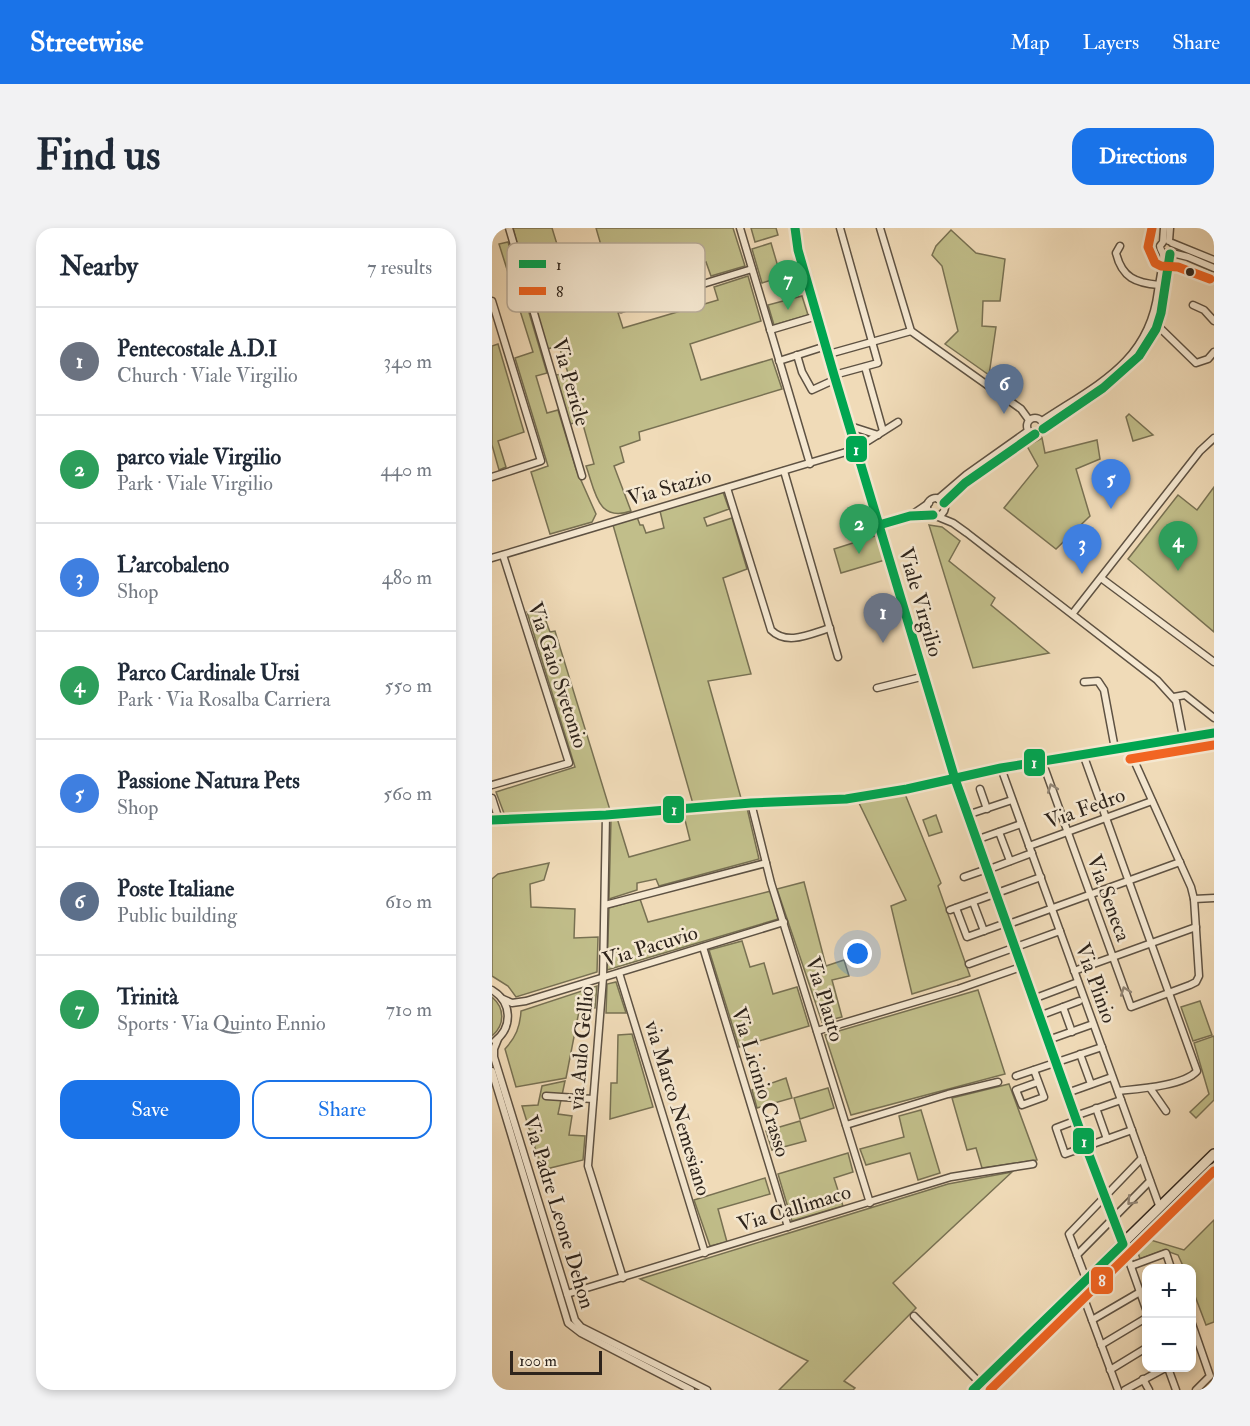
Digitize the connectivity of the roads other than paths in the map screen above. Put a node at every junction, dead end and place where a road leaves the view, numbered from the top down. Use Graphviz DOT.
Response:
graph roads {
  1 [pos="509,228"];
  2 [pos="740,228"];
  3 [pos="795,228"];
  4 [pos="840,228"];
  5 [pos="880,228"];
  6 [pos="1164,228"];
  7 [pos="1170,228"];
  8 [pos="1168,242"];
  9 [pos="513,243"];
  10 [pos="1120,246"];
  11 [pos="1168,254"];
  12 [pos="1214,260"];
  13 [pos="1214,268"];
  14 [pos="752,269"];
  15 [pos="705,283"];
  16 [pos="1159,285"];
  17 [pos="492,301"];
  18 [pos="1193,305"];
  19 [pos="534,312"];
  20 [pos="817,316"];
  21 [pos="1214,321"];
  22 [pos="1151,322"];
  23 [pos="1158,326"];
  24 [pos="770,330"];
  25 [pos="911,331"];
  26 [pos="872,342"];
  27 [pos="828,350"];
  28 [pos="1214,352"];
  29 [pos="797,355"];
  30 [pos="779,361"];
  31 [pos="865,367"];
  32 [pos="835,377"];
  33 [pos="1029,420"];
  34 [pos="898,422"];
  35 [pos="1042,425"];
  36 [pos="850,426"];
  37 [pos="1032,432"];
  38 [pos="881,433"];
  39 [pos="1214,438"];
  40 [pos="868,441"];
  41 [pos="856,449"];
  42 [pos="810,464"];
  43 [pos="784,471"];
  44 [pos="582,476"];
  45 [pos="492,477"];
  46 [pos="727,488"];
  47 [pos="938,499"];
  48 [pos="929,503"];
  49 [pos="944,506"];
  50 [pos="910,516"];
  51 [pos="934,516"];
  52 [pos="953,523"];
  53 [pos="879,525"];
  54 [pos="503,555"];
  55 [pos="492,558"];
  56 [pos="1101,578"];
  57 [pos="1073,614"];
  58 [pos="830,628"];
  59 [pos="838,657"];
  60 [pos="1214,662"];
  61 [pos="925,676"];
  62 [pos="1084,682"];
  63 [pos="878,688"];
  64 [pos="1174,698"];
  65 [pos="1214,718"];
  66 [pos="1214,733"];
  67 [pos="1183,737"];
  68 [pos="1128,747"];
  69 [pos="1114,749"];
  70 [pos="1083,754"];
  71 [pos="1042,761"];
  72 [pos="1001,768"];
  73 [pos="955,779"];
  74 [pos="492,785"];
  75 [pos="980,789"];
  76 [pos="492,798"];
  77 [pos="1012,800"];
  78 [pos="1152,801"];
  79 [pos="751,803"];
  80 [pos="987,809"];
  81 [pos="606,815"];
  82 [pos="967,815"];
  83 [pos="1105,818"];
  84 [pos="495,820"];
  85 [pos="1021,824"];
  86 [pos="999,832"];
  87 [pos="1068,832"];
  88 [pos="976,840"];
  89 [pos="1030,850"];
  90 [pos="1010,861"];
  91 [pos="1180,862"];
  92 [pos="766,863"];
  93 [pos="987,869"];
  94 [pos="964,877"];
  95 [pos="1041,877"];
  96 [pos="1128,881"];
  97 [pos="996,894"];
  98 [pos="1090,895"];
  99 [pos="1214,898"];
  100 [pos="1194,899"];
  101 [pos="973,902"];
  102 [pos="605,905"];
  103 [pos="1052,909"];
  104 [pos="784,922"];
  105 [pos="1006,924"];
  106 [pos="1196,927"];
  107 [pos="984,931"];
  108 [pos="1060,931"];
  109 [pos="1151,943"];
  110 [pos="1014,946"];
  111 [pos="703,948"];
  112 [pos="1113,957"];
  113 [pos="969,964"];
  114 [pos="1021,967"];
  115 [pos="1074,972"];
  116 [pos="619,973"];
  117 [pos="603,978"];
  118 [pos="1078,982"];
  119 [pos="492,990"];
  120 [pos="1169,993"];
  121 [pos="503,999"];
  122 [pos="1033,999"];
  123 [pos="526,1001"];
  124 [pos="1079,1001"];
  125 [pos="1063,1007"];
  126 [pos="1039,1016"];
  127 [pos="507,1024"];
  128 [pos="1094,1024"];
  129 [pos="817,1031"];
  130 [pos="1072,1032"];
  131 [pos="495,1041"];
  132 [pos="1048,1041"];
  133 [pos="1102,1047"];
  134 [pos="1080,1054"];
  135 [pos="1056,1062"];
  136 [pos="1034,1070"];
  137 [pos="492,1071"];
  138 [pos="1016,1076"];
  139 [pos="1113,1077"];
  140 [pos="998,1082"];
  141 [pos="1038,1082"];
  142 [pos="1090,1084"];
  143 [pos="1150,1088"];
  144 [pos="1118,1091"];
  145 [pos="1067,1093"];
  146 [pos="546,1096"];
  147 [pos="593,1099"];
  148 [pos="1121,1100"];
  149 [pos="1096,1108"];
  150 [pos="1166,1111"];
  151 [pos="1076,1118"];
  152 [pos="846,1125"];
  153 [pos="1132,1130"];
  154 [pos="1107,1139"];
  155 [pos="1086,1147"];
  156 [pos="1214,1154"];
  157 [pos="1142,1158"];
  158 [pos="1033,1164"];
  159 [pos="1150,1181"];
  160 [pos="1104,1197"];
  161 [pos="870,1203"];
  162 [pos="1160,1208"];
  163 [pos="1113,1220"];
  164 [pos="788,1227"];
  165 [pos="1123,1244"];
  166 [pos="705,1253"];
  167 [pos="1077,1255"];
  168 [pos="1169,1264"];
  169 [pos="1131,1266"];
  170 [pos="623,1278"];
  171 [pos="1083,1282"];
  172 [pos="1140,1292"];
  173 [pos="567,1294"];
  174 [pos="1142,1298"];
  175 [pos="914,1316"];
  176 [pos="1092,1320"];
  177 [pos="1142,1320"];
  178 [pos="1196,1338"];
  179 [pos="1101,1345"];
  180 [pos="1142,1350"];
  181 [pos="1110,1370"];
  182 [pos="1158,1372"];
  183 [pos="1168,1372"];
  184 [pos="1143,1379"];
  185 [pos="977,1387"];
  186 [pos="691,1390"];
  187 [pos="707,1390"];
  188 [pos="1118,1390"];
  189 [pos="1125,1390"];
  190 [pos="1149,1390"];
  191 [pos="1176,1390"];
  192 [pos="1196,1390"];
  1 -- 9 [label="street, Via Pericle"];
  2 -- 14 [label="street"];
  3 -- 20 [label="street, Viale Virgilio"];
  4 -- 26 [label="street"];
  5 -- 25 [label="street"];
  6 -- 8 [label="street"];
  7 -- 8 [label="street"];
  8 -- 11 [label="street"];
  8 -- 11 [label="street"];
  8 -- 12 [label="street"];
  10 -- 16 [label="street"];
  11 -- 13 [label="street"];
  11 -- 16 [label="street"];
  11 -- 23 [label="street"];
  14 -- 15 [label="street"];
  14 -- 24 [label="street"];
  16 -- 22 [label="street"];
  17 -- 45 [label="street"];
  18 -- 21 [label="street"];
  19 -- 44 [label="street, Via Pericle"];
  20 -- 24 [label="street"];
  20 -- 27 [label="street, Viale Virgilio"];
  22 -- 23 [label="street"];
  22 -- 35 [label="street"];
  23 -- 28 [label="street"];
  23 -- 35 [label="street"];
  24 -- 30 [label="street"];
  25 -- 26 [label="street"];
  25 -- 33 [label="street"];
  26 -- 27 [label="street"];
  26 -- 31 [label="street"];
  27 -- 29 [label="street"];
  27 -- 32 [label="street, Viale Virgilio"];
  29 -- 30 [label="street"];
  29 -- 32 [label="street"];
  30 -- 42 [label="street"];
  31 -- 32 [label="street"];
  31 -- 38 [label="street"];
  32 -- 36 [label="street, Viale Virgilio"];
  33 -- 35 [label="street"];
  33 -- 37 [label="street"];
  34 -- 38 [label="street"];
  35 -- 37 [label="street"];
  36 -- 38 [label="street"];
  36 -- 41 [label="street, Viale Virgilio"];
  37 -- 47 [label="street"];
  37 -- 49 [label="street"];
  38 -- 40 [label="street"];
  39 -- 56 [label="street"];
  41 -- 42 [label="street, Via Stazio"];
  41 -- 53 [label="street, Viale Virgilio"];
  42 -- 43 [label="street, Via Stazio"];
  43 -- 46 [label="street, Via Stazio"];
  43 -- 58 [label="street"];
  46 -- 54 [label="street, Via Stazio"];
  46 -- 58 [label="street"];
  47 -- 48 [label="street"];
  47 -- 49 [label="street"];
  48 -- 50 [label="street"];
  48 -- 51 [label="street"];
  49 -- 51 [label="street"];
  49 -- 52 [label="street"];
  50 -- 51 [label="street"];
  50 -- 53 [label="street"];
  51 -- 52 [label="street"];
  52 -- 57 [label="street"];
  53 -- 61 [label="street, Viale Virgilio"];
  54 -- 55 [label="street, Via Stazio"];
  54 -- 74 [label="street, Via Gaio Svetonio"];
  56 -- 57 [label="street"];
  56 -- 60 [label="street"];
  57 -- 64 [label="street"];
  58 -- 59 [label="street"];
  61 -- 63 [label="street"];
  61 -- 73 [label="street, Viale Virgilio"];
  62 -- 69 [label="street"];
  64 -- 65 [label="street"];
  64 -- 67 [label="street"];
  66 -- 67 [label="street"];
  67 -- 68 [label="street"];
  68 -- 69 [label="street"];
  68 -- 78 [label="street"];
  69 -- 70 [label="street"];
  70 -- 71 [label="street"];
  70 -- 83 [label="street"];
  71 -- 72 [label="street"];
  87 -- 71 [label="street, Via Seneca, one-way"];
  72 -- 73 [label="street"];
  72 -- 77 [label="street, Via Plinio"];
  73 -- 79 [label="street"];
  73 -- 82 [label="street, Viale Virgilio"];
  75 -- 80 [label="street"];
  76 -- 84 [label="street"];
  77 -- 80 [label="street"];
  77 -- 85 [label="street, Via Plinio"];
  78 -- 83 [label="street, Via Fedro"];
  78 -- 91 [label="street"];
  79 -- 81 [label="street"];
  79 -- 92 [label="street, Via Plauto"];
  80 -- 82 [label="street"];
  81 -- 84 [label="street"];
  81 -- 102 [label="street, via Aulo Gellio"];
  82 -- 88 [label="street, Viale Virgilio"];
  83 -- 87 [label="street, Via Fedro"];
  83 -- 96 [label="street"];
  85 -- 86 [label="street"];
  85 -- 89 [label="street, Via Plinio"];
  86 -- 88 [label="street"];
  86 -- 90 [label="street"];
  87 -- 89 [label="street, Via Fedro"];
  87 -- 98 [label="street, Via Seneca"];
  88 -- 93 [label="street, Viale Virgilio"];
  89 -- 90 [label="street, Via Fedro"];
  89 -- 95 [label="street, Via Plinio"];
  90 -- 93 [label="street, Via Fedro"];
  91 -- 96 [label="street"];
  91 -- 100 [label="street"];
  92 -- 102 [label="street"];
  92 -- 104 [label="street, Via Plauto"];
  93 -- 94 [label="street, Via Fedro"];
  93 -- 97 [label="street, Viale Virgilio"];
  95 -- 97 [label="street"];
  95 -- 103 [label="street, Via Plinio"];
  96 -- 98 [label="street"];
  96 -- 109 [label="street"];
  97 -- 101 [label="street"];
  97 -- 105 [label="street, Viale Virgilio"];
  98 -- 103 [label="street"];
  98 -- 112 [label="street, Via Seneca"];
  99 -- 100 [label="street"];
  100 -- 106 [label="street"];
  101 -- 107 [label="street"];
  101 -- 107 [label="street"];
  102 -- 117 [label="street, via Aulo Gellio"];
  103 -- 105 [label="street"];
  103 -- 108 [label="street, Via Plinio"];
  104 -- 111 [label="street, Via Pacuvio"];
  104 -- 129 [label="street, Via Plauto"];
  105 -- 107 [label="street"];
  105 -- 110 [label="street, Viale Virgilio"];
  106 -- 109 [label="street"];
  106 -- 120 [label="street"];
  108 -- 110 [label="street"];
  108 -- 115 [label="street, Via Plinio"];
  109 -- 112 [label="street"];
  109 -- 120 [label="street"];
  110 -- 113 [label="street"];
  110 -- 114 [label="street, Viale Virgilio"];
  111 -- 116 [label="street, Via Pacuvio"];
  111 -- 164 [label="street, Via Licinio Crasso"];
  112 -- 115 [label="street"];
  120 -- 112 [label="street, Via Seneca, one-way"];
  114 -- 122 [label="street, Viale Virgilio"];
  114 -- 129 [label="street"];
  115 -- 118 [label="street, Via Plinio"];
  116 -- 117 [label="street, Via Pacuvio"];
  116 -- 166 [label="street, via Marco Nemesiano"];
  117 -- 123 [label="street, Via Pacuvio"];
  117 -- 147 [label="street, via Aulo Gellio"];
  118 -- 122 [label="street"];
  118 -- 128 [label="street, Via Plinio"];
  119 -- 121 [label="street"];
  120 -- 143 [label="street"];
  121 -- 123 [label="street, Via Pacuvio"];
  121 -- 127 [label="street"];
  122 -- 126 [label="street, Viale Virgilio"];
  123 -- 127 [label="street"];
  124 -- 125 [label="street"];
  125 -- 126 [label="street"];
  125 -- 130 [label="street"];
  126 -- 132 [label="street, Viale Virgilio"];
  127 -- 131 [label="street"];
  128 -- 130 [label="street"];
  128 -- 133 [label="street, Via Plinio"];
  129 -- 152 [label="street, Via Plauto"];
  130 -- 132 [label="street"];
  131 -- 173 [label="street, Via Padre Leone Dehon"];
  132 -- 135 [label="street, Viale Virgilio"];
  133 -- 134 [label="street"];
  133 -- 139 [label="street, Via Plinio"];
  134 -- 135 [label="street"];
  134 -- 142 [label="street"];
  135 -- 136 [label="street"];
  135 -- 145 [label="street, Viale Virgilio"];
  136 -- 138 [label="street"];
  136 -- 141 [label="street"];
  137 -- 186 [label="street, Via Padre Leone Dehon"];
  139 -- 142 [label="street"];
  139 -- 144 [label="street, Via Plinio"];
  140 -- 152 [label="street"];
  141 -- 141 [label="street"];
  142 -- 145 [label="street"];
  143 -- 144 [label="street"];
  143 -- 150 [label="street"];
  144 -- 148 [label="street, Via Plinio"];
  145 -- 151 [label="street, Viale Virgilio"];
  146 -- 147 [label="street"];
  147 -- 170 [label="street, via Aulo Gellio"];
  148 -- 149 [label="street"];
  148 -- 153 [label="street, Via Plinio"];
  149 -- 151 [label="street"];
  149 -- 154 [label="street"];
  151 -- 155 [label="street, Viale Virgilio"];
  151 -- 155 [label="street"];
  152 -- 161 [label="street, Via Plauto"];
  153 -- 154 [label="street"];
  153 -- 157 [label="street, Via Plinio"];
  154 -- 155 [label="street"];
  155 -- 160 [label="street, Viale Virgilio"];
  156 -- 162 [label="street"];
  157 -- 159 [label="street, Via Plinio"];
  157 -- 160 [label="street"];
  158 -- 161 [label="street, Via Callimaco"];
  159 -- 162 [label="street, Via Plinio"];
  159 -- 163 [label="street, one-way"];
  160 -- 163 [label="street, Viale Virgilio"];
  160 -- 167 [label="street"];
  161 -- 164 [label="street, Via Callimaco"];
  162 -- 165 [label="street"];
  163 -- 165 [label="street, Viale Virgilio"];
  163 -- 167 [label="street"];
  164 -- 166 [label="street, Via Callimaco"];
  165 -- 169 [label="street"];
  165 -- 171 [label="street"];
  166 -- 170 [label="street, Via Callimaco"];
  167 -- 171 [label="street"];
  168 -- 169 [label="street"];
  169 -- 172 [label="street"];
  170 -- 173 [label="street, Via Callimaco"];
  171 -- 176 [label="street"];
  171 -- 185 [label="street"];
  172 -- 174 [label="street"];
  172 -- 176 [label="street"];
  173 -- 187 [label="street, Via Padre Leone Dehon"];
  175 -- 185 [label="street"];
  176 -- 179 [label="street"];
  177 -- 179 [label="street"];
  178 -- 192 [label="street"];
  179 -- 181 [label="street"];
  180 -- 181 [label="street"];
  181 -- 188 [label="street"];
  182 -- 184 [label="street"];
  183 -- 191 [label="street"];
  184 -- 189 [label="street"];
  184 -- 190 [label="street"];
}
